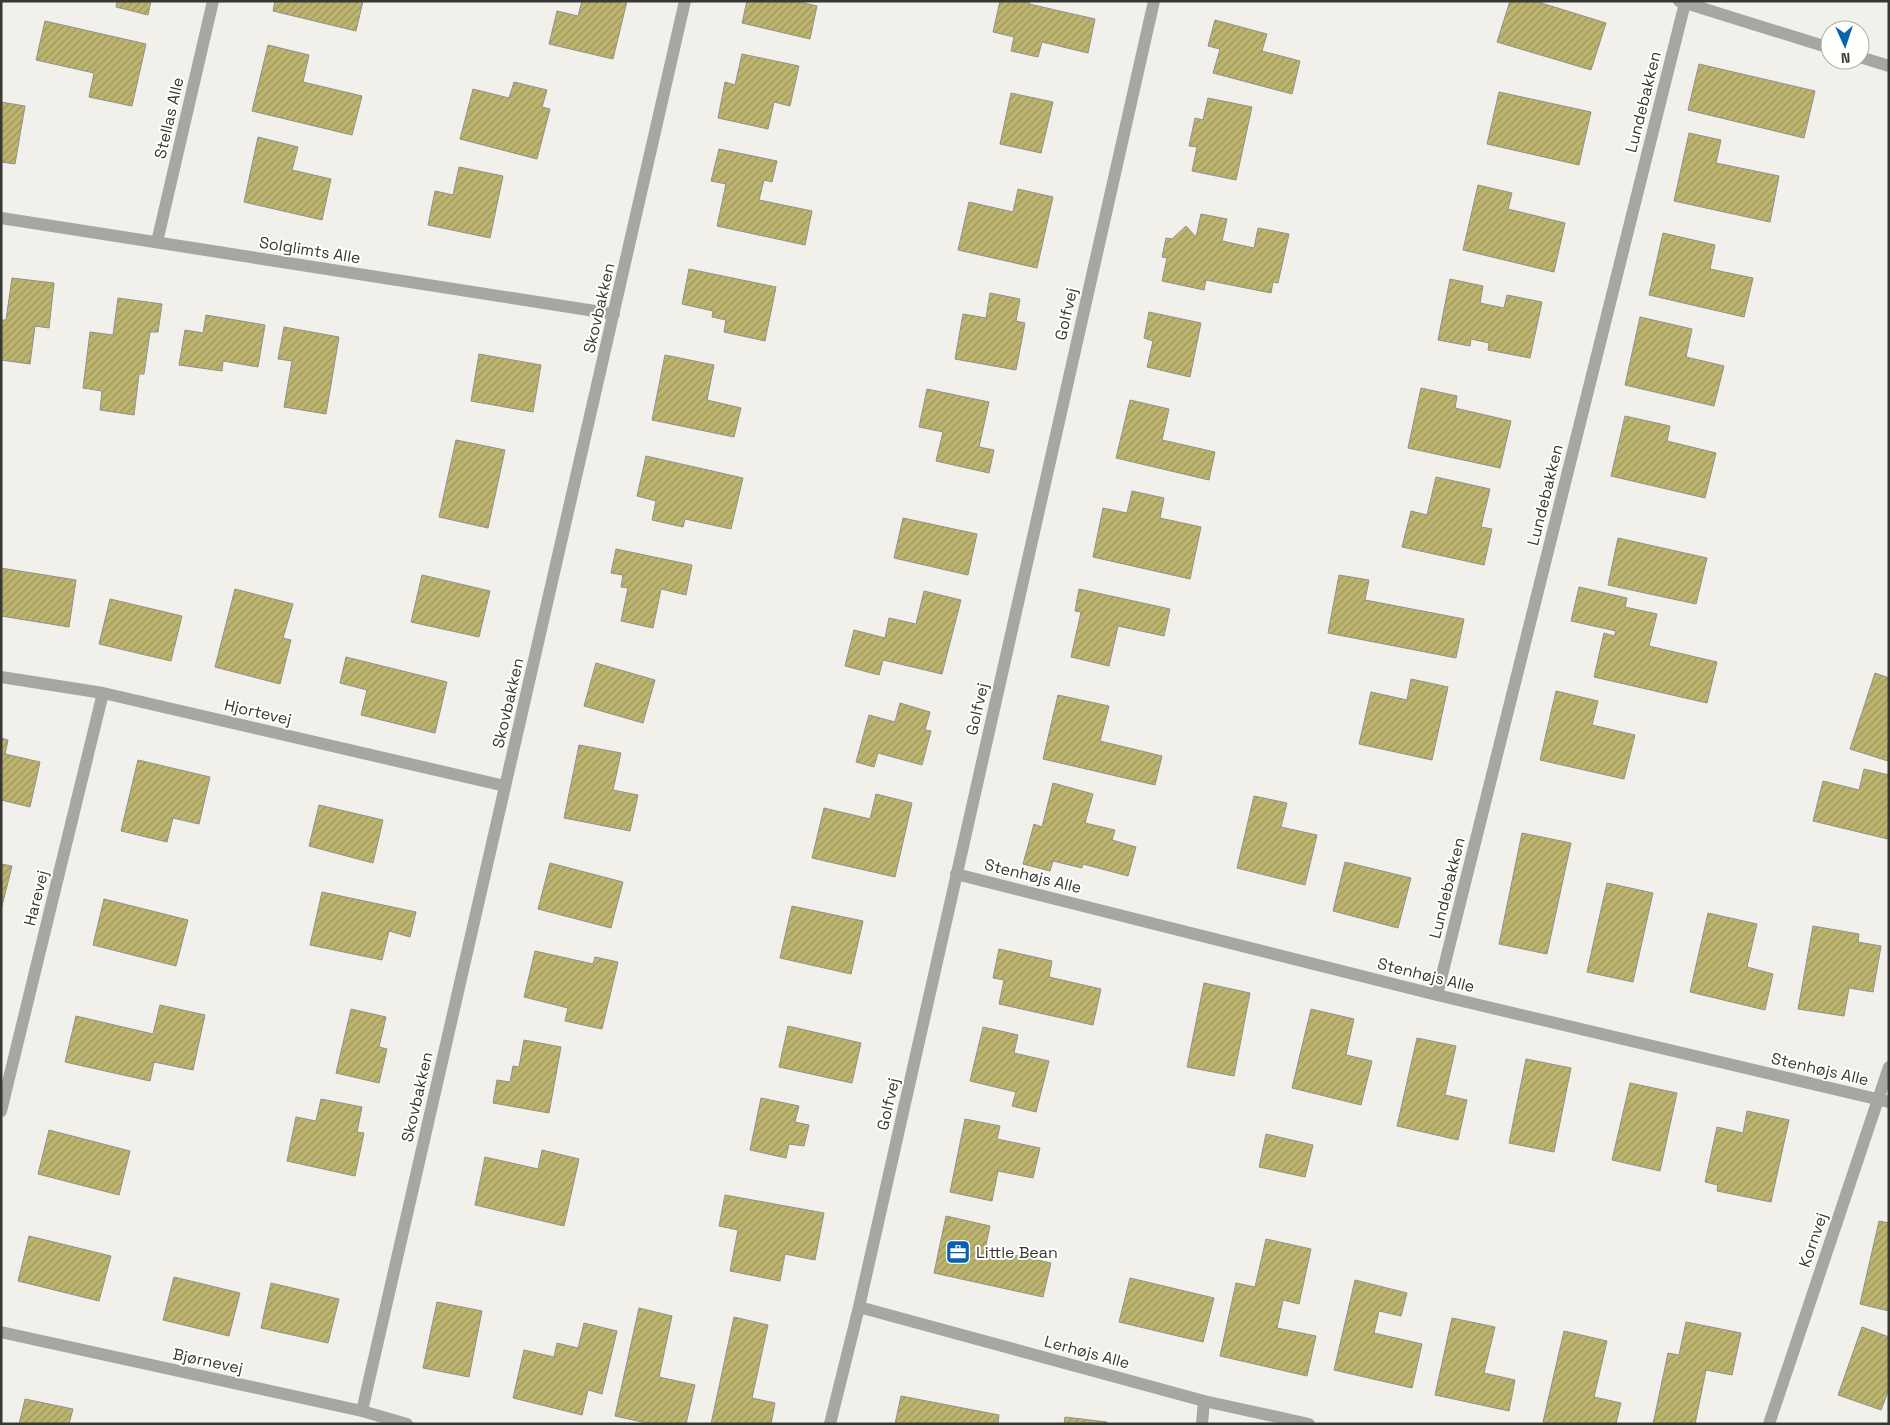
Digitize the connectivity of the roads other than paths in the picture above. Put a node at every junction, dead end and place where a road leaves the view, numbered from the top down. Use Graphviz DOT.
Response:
graph roads {
  1 [pos="212,1"];
  2 [pos="685,1"];
  3 [pos="1154,1"];
  4 [pos="1682,2"];
  5 [pos="1820,45"];
  6 [pos="1870,60"];
  7 [pos="1889,66"];
  8 [pos="1,218"];
  9 [pos="157,242"];
  10 [pos="614,314"];
  11 [pos="1,677"];
  12 [pos="102,693"];
  13 [pos="505,786"];
  14 [pos="956,874"];
  15 [pos="1437,995"];
  16 [pos="1889,1067"];
  17 [pos="1884,1101"];
  18 [pos="1,1111"];
  19 [pos="859,1307"];
  20 [pos="1,1332"];
  21 [pos="1204,1401"];
  22 [pos="362,1411"];
  23 [pos="408,1424"];
  24 [pos="830,1424"];
  25 [pos="1202,1424"];
  26 [pos="1309,1424"];
  27 [pos="1769,1424"];
  1 -- 9 [label="street, Stellas Alle"];
  2 -- 10 [label="street, Skovbakken"];
  3 -- 14 [label="street, Golfvej"];
  4 -- 5 [label="street"];
  4 -- 15 [label="street, Lundebakken"];
  6 -- 7 [label="street"];
  8 -- 9 [label="street, Solglimts Alle"];
  9 -- 10 [label="street, Solglimts Alle"];
  10 -- 13 [label="street, Skovbakken"];
  11 -- 12 [label="street, Hjortevej"];
  12 -- 13 [label="street, Hjortevej"];
  12 -- 18 [label="street, Harevej"];
  13 -- 22 [label="street, Skovbakken"];
  14 -- 15 [label="street, Stenhøjs Alle"];
  14 -- 19 [label="street, Golfvej"];
  15 -- 17 [label="street, Stenhøjs Alle"];
  16 -- 17 [label="street, Kornvej"];
  17 -- 27 [label="street, Kornvej"];
  19 -- 21 [label="street, Lerhøjs Alle"];
  19 -- 24 [label="street, Golfvej"];
  20 -- 22 [label="street, Bjørnevej"];
  21 -- 25 [label="street"];
  21 -- 26 [label="street, Lerhøjs Alle"];
  22 -- 23 [label="street, Bjørnevej"];
}
